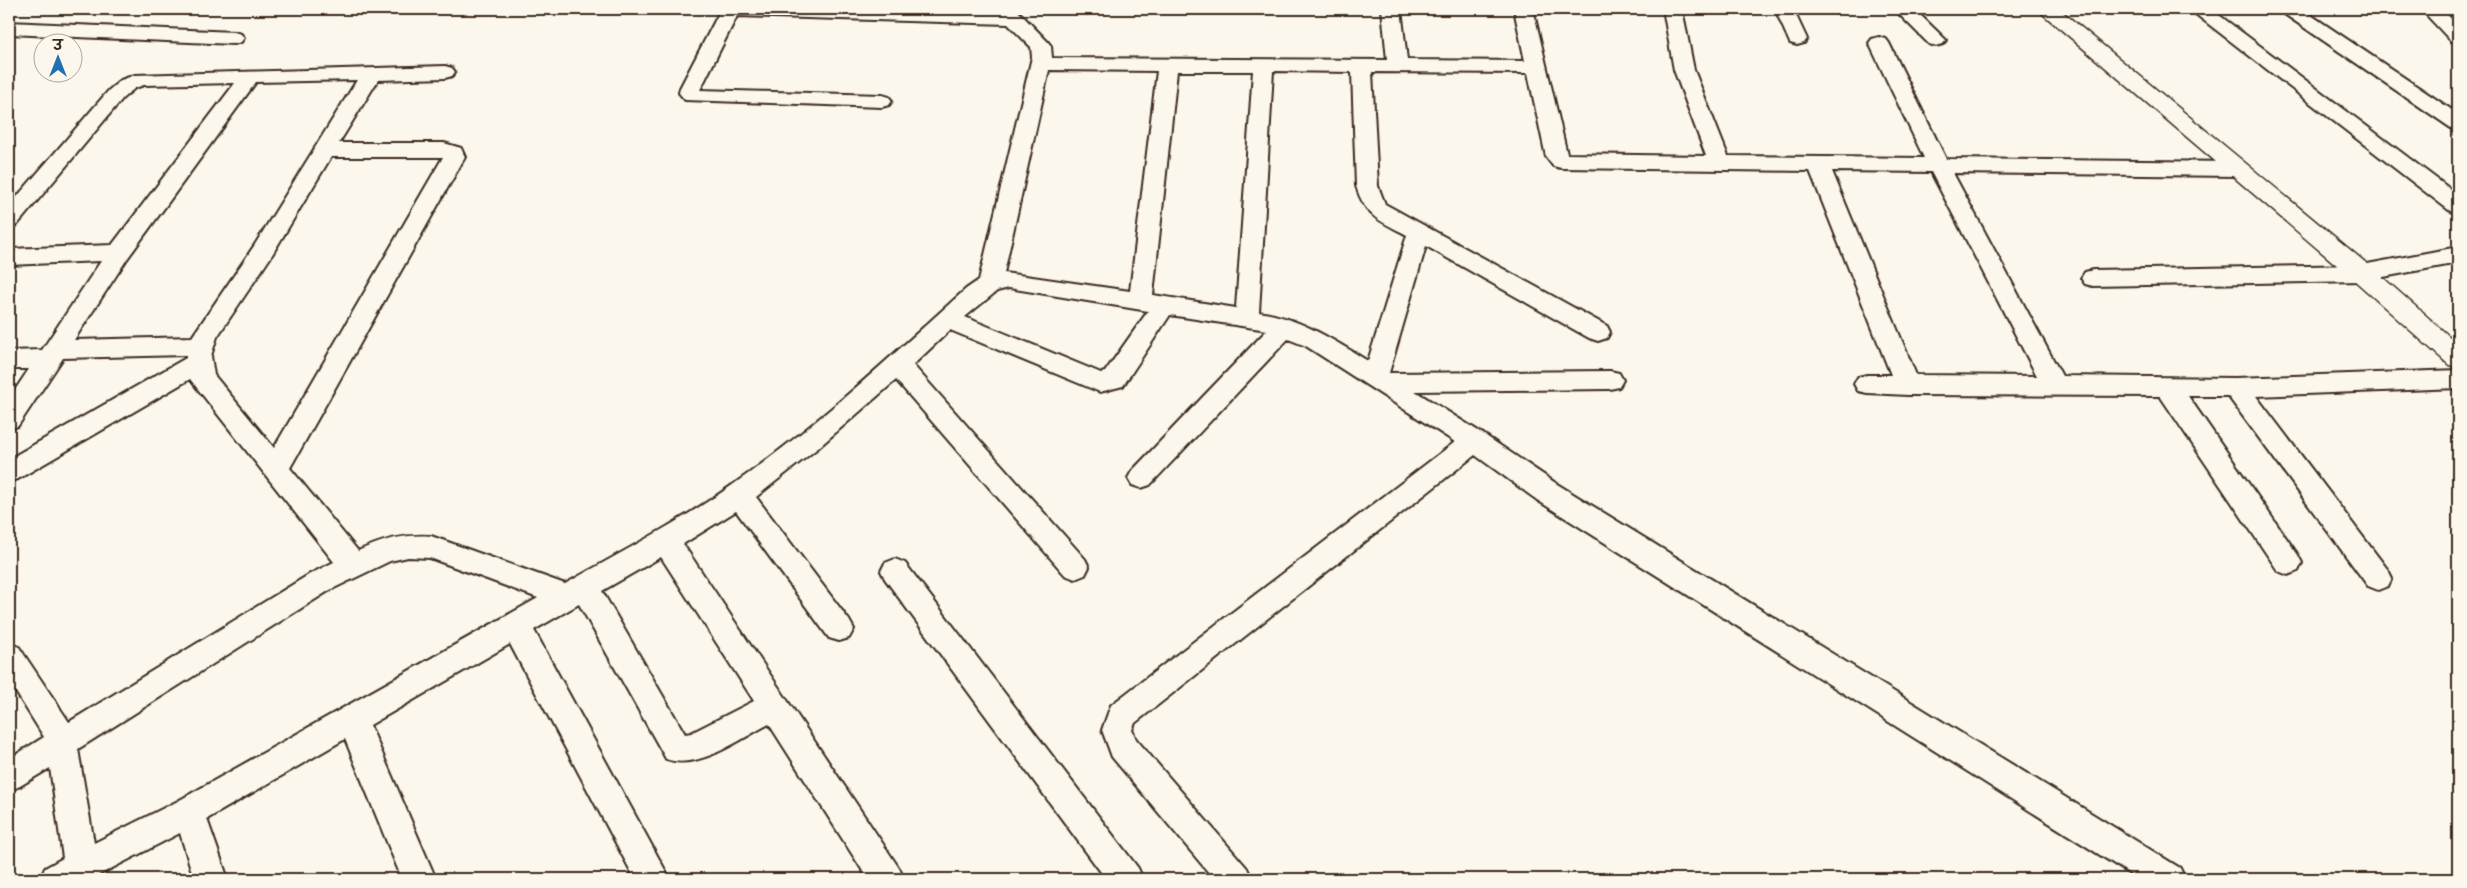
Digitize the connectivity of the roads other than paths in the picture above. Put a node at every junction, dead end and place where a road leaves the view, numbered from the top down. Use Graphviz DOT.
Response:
graph roads {
  1 [pos="1392,9"];
  2 [pos="1524,9"];
  3 [pos="1673,9"];
  4 [pos="1784,9"];
  5 [pos="1903,9"];
  6 [pos="2047,9"];
  7 [pos="2199,9"];
  8 [pos="2290,9"];
  9 [pos="2431,9"];
  10 [pos="2458,9"];
  11 [pos="730,10"];
  12 [pos="1009,13"];
  13 [pos="9,28"];
  14 [pos="2458,37"];
  15 [pos="234,38"];
  16 [pos="1797,39"];
  17 [pos="1936,40"];
  18 [pos="1879,43"];
  19 [pos="1041,64"];
  20 [pos="1168,65"];
  21 [pos="1263,66"];
  22 [pos="1362,66"];
  23 [pos="1398,66"];
  24 [pos="1536,67"];
  25 [pos="445,72"];
  26 [pos="371,74"];
  27 [pos="250,77"];
  28 [pos="882,101"];
  29 [pos="2458,123"];
  30 [pos="324,150"];
  31 [pos="1720,163"];
  32 [pos="1818,164"];
  33 [pos="1939,166"];
  34 [pos="2237,169"];
  35 [pos="2458,206"];
  36 [pos="9,220"];
  37 [pos="1419,232"];
  38 [pos="119,253"];
  39 [pos="2458,255"];
  40 [pos="9,257"];
  41 [pos="2362,273"];
  42 [pos="2093,278"];
  43 [pos="990,284"];
  44 [pos="1153,302"];
  45 [pos="1247,318"];
  46 [pos="947,319"];
  47 [pos="1285,327"];
  48 [pos="1598,332"];
  49 [pos="52,354"];
  50 [pos="198,355"];
  51 [pos="2458,358"];
  52 [pos="9,360"];
  53 [pos="897,364"];
  54 [pos="2458,379"];
  55 [pos="1378,380"];
  56 [pos="1610,380"];
  57 [pos="1867,384"];
  58 [pos="1908,386"];
  59 [pos="2055,386"];
  60 [pos="2235,386"];
  61 [pos="2168,387"];
  62 [pos="9,419"];
  63 [pos="1474,441"];
  64 [pos="276,468"];
  65 [pos="9,472"];
  66 [pos="1142,478"];
  67 [pos="740,496"];
  68 [pos="666,541"];
  69 [pos="2288,563"];
  70 [pos="353,566"];
  71 [pos="1075,567"];
  72 [pos="895,571"];
  73 [pos="2378,578"];
  74 [pos="575,591"];
  75 [pos="516,626"];
  76 [pos="840,629"];
  77 [pos="9,656"];
  78 [pos="774,706"];
  79 [pos="352,719"];
  80 [pos="62,744"];
  81 [pos="9,776"];
  82 [pos="189,812"];
  83 [pos="84,871"];
  84 [pos="211,879"];
  85 [pos="419,879"];
  86 [pos="653,879"];
  87 [pos="887,879"];
  88 [pos="1126,879"];
  89 [pos="1235,879"];
  90 [pos="2168,879"];
  1 -- 23 [label="street"];
  2 -- 24 [label="street"];
  3 -- 31 [label="street"];
  4 -- 16 [label="street"];
  5 -- 17 [label="street"];
  6 -- 34 [label="main road"];
  7 -- 35 [label="street"];
  8 -- 29 [label="street"];
  9 -- 10 [label="street"];
  9 -- 14 [label="street"];
  11 -- 12 [label="street"];
  11 -- 28 [label="street"];
  12 -- 19 [label="street"];
  13 -- 15 [label="street"];
  18 -- 33 [label="street"];
  19 -- 20 [label="street"];
  19 -- 43 [label="street"];
  20 -- 21 [label="street"];
  20 -- 44 [label="street"];
  21 -- 22 [label="street"];
  21 -- 45 [label="street"];
  22 -- 23 [label="street"];
  22 -- 37 [label="street"];
  23 -- 24 [label="street"];
  24 -- 31 [label="street"];
  25 -- 26 [label="street"];
  26 -- 27 [label="street"];
  26 -- 30 [label="street"];
  27 -- 36 [label="street"];
  27 -- 38 [label="street"];
  30 -- 50 [label="street"];
  30 -- 64 [label="street"];
  31 -- 32 [label="street"];
  32 -- 33 [label="street"];
  32 -- 58 [label="street"];
  33 -- 34 [label="street"];
  33 -- 59 [label="street"];
  34 -- 41 [label="main road"];
  37 -- 48 [label="street"];
  37 -- 55 [label="street"];
  38 -- 40 [label="street"];
  38 -- 49 [label="street"];
  39 -- 41 [label="street"];
  41 -- 42 [label="street"];
  41 -- 51 [label="main road"];
  43 -- 44 [label="street"];
  43 -- 46 [label="street"];
  44 -- 45 [label="street"];
  44 -- 46 [label="street"];
  45 -- 47 [label="street"];
  46 -- 53 [label="street"];
  47 -- 55 [label="street"];
  47 -- 66 [label="street"];
  49 -- 50 [label="street"];
  49 -- 52 [label="street"];
  49 -- 62 [label="street"];
  50 -- 64 [label="street"];
  50 -- 65 [label="street"];
  53 -- 67 [label="street"];
  53 -- 71 [label="street"];
  54 -- 60 [label="street"];
  55 -- 56 [label="street"];
  55 -- 63 [label="street"];
  57 -- 58 [label="street"];
  58 -- 59 [label="street"];
  59 -- 61 [label="street"];
  60 -- 61 [label="street"];
  60 -- 73 [label="street"];
  61 -- 69 [label="street"];
  63 -- 89 [label="street"];
  63 -- 90 [label="street"];
  64 -- 70 [label="street"];
  67 -- 68 [label="street"];
  67 -- 76 [label="street"];
  68 -- 74 [label="street"];
  68 -- 78 [label="street"];
  70 -- 74 [label="street"];
  70 -- 80 [label="street"];
  72 -- 88 [label="street"];
  74 -- 75 [label="street"];
  74 -- 78 [label="street"];
  75 -- 79 [label="street"];
  75 -- 86 [label="street"];
  77 -- 80 [label="street"];
  78 -- 87 [label="street"];
  79 -- 82 [label="street"];
  79 -- 85 [label="street"];
  80 -- 81 [label="street"];
  80 -- 83 [label="street"];
  82 -- 83 [label="street"];
  82 -- 84 [label="street"];
}
